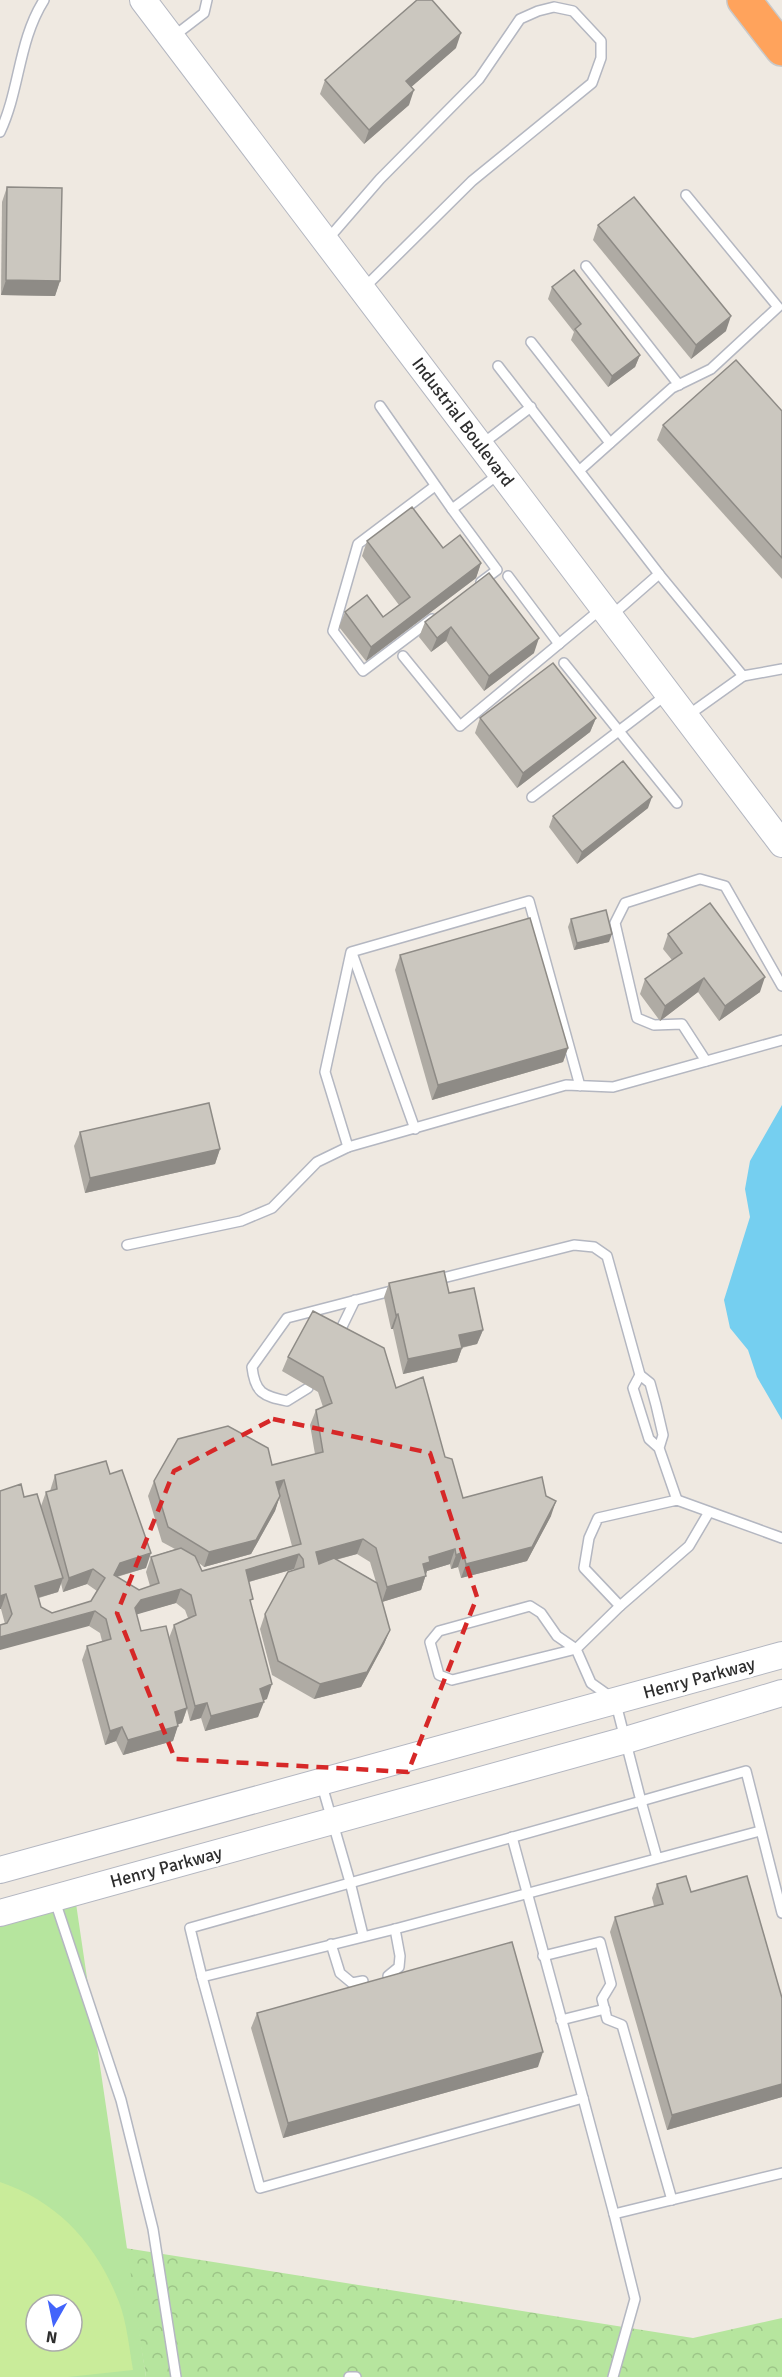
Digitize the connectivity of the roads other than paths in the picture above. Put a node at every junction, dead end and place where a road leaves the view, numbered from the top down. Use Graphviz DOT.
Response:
graph roads {
  1 [pos="44,0"];
  2 [pos="143,0"];
  3 [pos="207,0"];
  4 [pos="744,0"];
  5 [pos="172,38"];
  6 [pos="782,49"];
  7 [pos="0,132"];
  8 [pos="686,195"];
  9 [pos="326,241"];
  10 [pos="586,266"];
  11 [pos="363,289"];
  12 [pos="531,342"];
  13 [pos="498,366"];
  14 [pos="679,385"];
  15 [pos="380,406"];
  16 [pos="531,407"];
  17 [pos="610,443"];
  18 [pos="480,445"];
  19 [pos="580,470"];
  20 [pos="501,472"];
  21 [pos="435,486"];
  22 [pos="452,509"];
  23 [pos="659,574"];
  24 [pos="508,576"];
  25 [pos="468,591"];
  26 [pos="607,612"];
  27 [pos="440,613"];
  28 [pos="559,644"];
  29 [pos="404,656"];
  30 [pos="564,663"];
  31 [pos="782,669"];
  32 [pos="743,676"];
  33 [pos="668,693"];
  34 [pos="686,717"];
  35 [pos="620,730"];
  36 [pos="532,798"];
  37 [pos="677,803"];
  38 [pos="782,844"];
  39 [pos="351,952"];
  40 [pos="782,986"];
  41 [pos="782,1040"];
  42 [pos="706,1061"];
  43 [pos="580,1086"];
  44 [pos="415,1129"];
  45 [pos="348,1147"];
  46 [pos="127,1245"];
  47 [pos="424,1283"];
  48 [pos="401,1288"];
  49 [pos="355,1300"];
  50 [pos="337,1337"];
  51 [pos="640,1376"];
  52 [pos="308,1388"];
  53 [pos="658,1448"];
  54 [pos="677,1500"];
  55 [pos="710,1512"];
  56 [pos="782,1538"];
  57 [pos="620,1606"];
  58 [pos="576,1649"];
  59 [pos="782,1655"];
  60 [pos="782,1694"];
  61 [pos="615,1700"];
  62 [pos="626,1740"];
  63 [pos="321,1780"];
  64 [pos="641,1801"];
  65 [pos="331,1821"];
  66 [pos="760,1831"];
  67 [pos="512,1837"];
  68 [pos="657,1858"];
  69 [pos="0,1870"];
  70 [pos="350,1882"];
  71 [pos="526,1893"];
  72 [pos="54,1898"];
  73 [pos="0,1913"];
  74 [pos="782,1913"];
  75 [pos="395,1929"];
  76 [pos="363,1935"];
  77 [pos="331,1944"];
  78 [pos="543,1956"];
  79 [pos="388,1976"];
  80 [pos="202,1977"];
  81 [pos="363,1981"];
  82 [pos="605,2009"];
  83 [pos="561,2020"];
  84 [pos="583,2098"];
  85 [pos="782,2172"];
  86 [pos="672,2200"];
  87 [pos="614,2214"];
  88 [pos="176,2377"];
  89 [pos="349,2377"];
  90 [pos="356,2377"];
  91 [pos="613,2377"];
  1 -- 7 [label="lane"];
  2 -- 5 [label="street, Industrial Boulevard"];
  3 -- 5 [label="lane"];
  4 -- 6 [label="highway"];
  5 -- 9 [label="street, Industrial Boulevard"];
  8 -- 14 [label="lane"];
  9 -- 11 [label="street, Industrial Boulevard"];
  9 -- 11 [label="lane"];
  10 -- 14 [label="lane"];
  11 -- 18 [label="street, Industrial Boulevard"];
  12 -- 17 [label="lane"];
  13 -- 16 [label="lane"];
  14 -- 17 [label="lane"];
  15 -- 21 [label="lane"];
  16 -- 18 [label="lane"];
  16 -- 19 [label="lane"];
  17 -- 19 [label="lane"];
  18 -- 20 [label="street, Industrial Boulevard"];
  19 -- 23 [label="lane"];
  20 -- 22 [label="lane"];
  20 -- 26 [label="street, Industrial Boulevard"];
  21 -- 22 [label="lane"];
  21 -- 27 [label="lane"];
  22 -- 25 [label="lane"];
  23 -- 26 [label="lane"];
  23 -- 32 [label="lane"];
  24 -- 28 [label="lane"];
  26 -- 28 [label="lane"];
  26 -- 33 [label="street, Industrial Boulevard"];
  28 -- 29 [label="lane"];
  30 -- 35 [label="lane"];
  31 -- 32 [label="lane"];
  32 -- 34 [label="lane"];
  33 -- 34 [label="street, Industrial Boulevard"];
  33 -- 35 [label="lane"];
  34 -- 38 [label="street, Industrial Boulevard"];
  35 -- 36 [label="lane"];
  35 -- 37 [label="lane"];
  39 -- 43 [label="lane"];
  39 -- 44 [label="lane"];
  39 -- 45 [label="lane"];
  40 -- 42 [label="lane"];
  41 -- 42 [label="lane"];
  42 -- 43 [label="lane"];
  43 -- 44 [label="lane"];
  44 -- 45 [label="lane"];
  45 -- 46 [label="lane"];
  47 -- 51 [label="lane"];
  48 -- 49 [label="lane"];
  49 -- 50 [label="lane"];
  49 -- 52 [label="lane"];
  51 -- 53 [label="lane"];
  51 -- 53 [label="lane"];
  53 -- 54 [label="lane"];
  54 -- 55 [label="lane"];
  54 -- 57 [label="lane"];
  55 -- 56 [label="lane"];
  55 -- 57 [label="lane"];
  57 -- 58 [label="lane"];
  58 -- 58 [label="lane"];
  58 -- 61 [label="lane"];
  59 -- 61 [label="street, Henry Parkway"];
  60 -- 62 [label="street, Henry Parkway"];
  61 -- 62 [label="lane"];
  61 -- 63 [label="street, Henry Parkway"];
  62 -- 64 [label="lane"];
  62 -- 65 [label="street, Henry Parkway"];
  63 -- 65 [label="lane"];
  63 -- 69 [label="street, Henry Parkway"];
  64 -- 66 [label="lane"];
  64 -- 67 [label="lane"];
  64 -- 68 [label="lane"];
  65 -- 70 [label="lane"];
  65 -- 72 [label="street, Henry Parkway"];
  66 -- 68 [label="lane"];
  66 -- 74 [label="lane"];
  67 -- 70 [label="lane"];
  67 -- 71 [label="lane"];
  68 -- 71 [label="lane"];
  70 -- 76 [label="lane"];
  70 -- 80 [label="lane"];
  71 -- 75 [label="lane"];
  71 -- 78 [label="lane"];
  72 -- 73 [label="street, Henry Parkway"];
  72 -- 88 [label="lane"];
  75 -- 76 [label="lane"];
  75 -- 79 [label="lane"];
  76 -- 77 [label="lane"];
  77 -- 80 [label="lane"];
  77 -- 81 [label="lane"];
  78 -- 82 [label="lane"];
  78 -- 83 [label="lane"];
  80 -- 84 [label="lane"];
  82 -- 83 [label="lane"];
  82 -- 86 [label="lane"];
  83 -- 84 [label="lane"];
  84 -- 87 [label="lane"];
  85 -- 86 [label="lane"];
  86 -- 87 [label="lane"];
  87 -- 91 [label="lane"];
  89 -- 90 [label="lane"];
}
